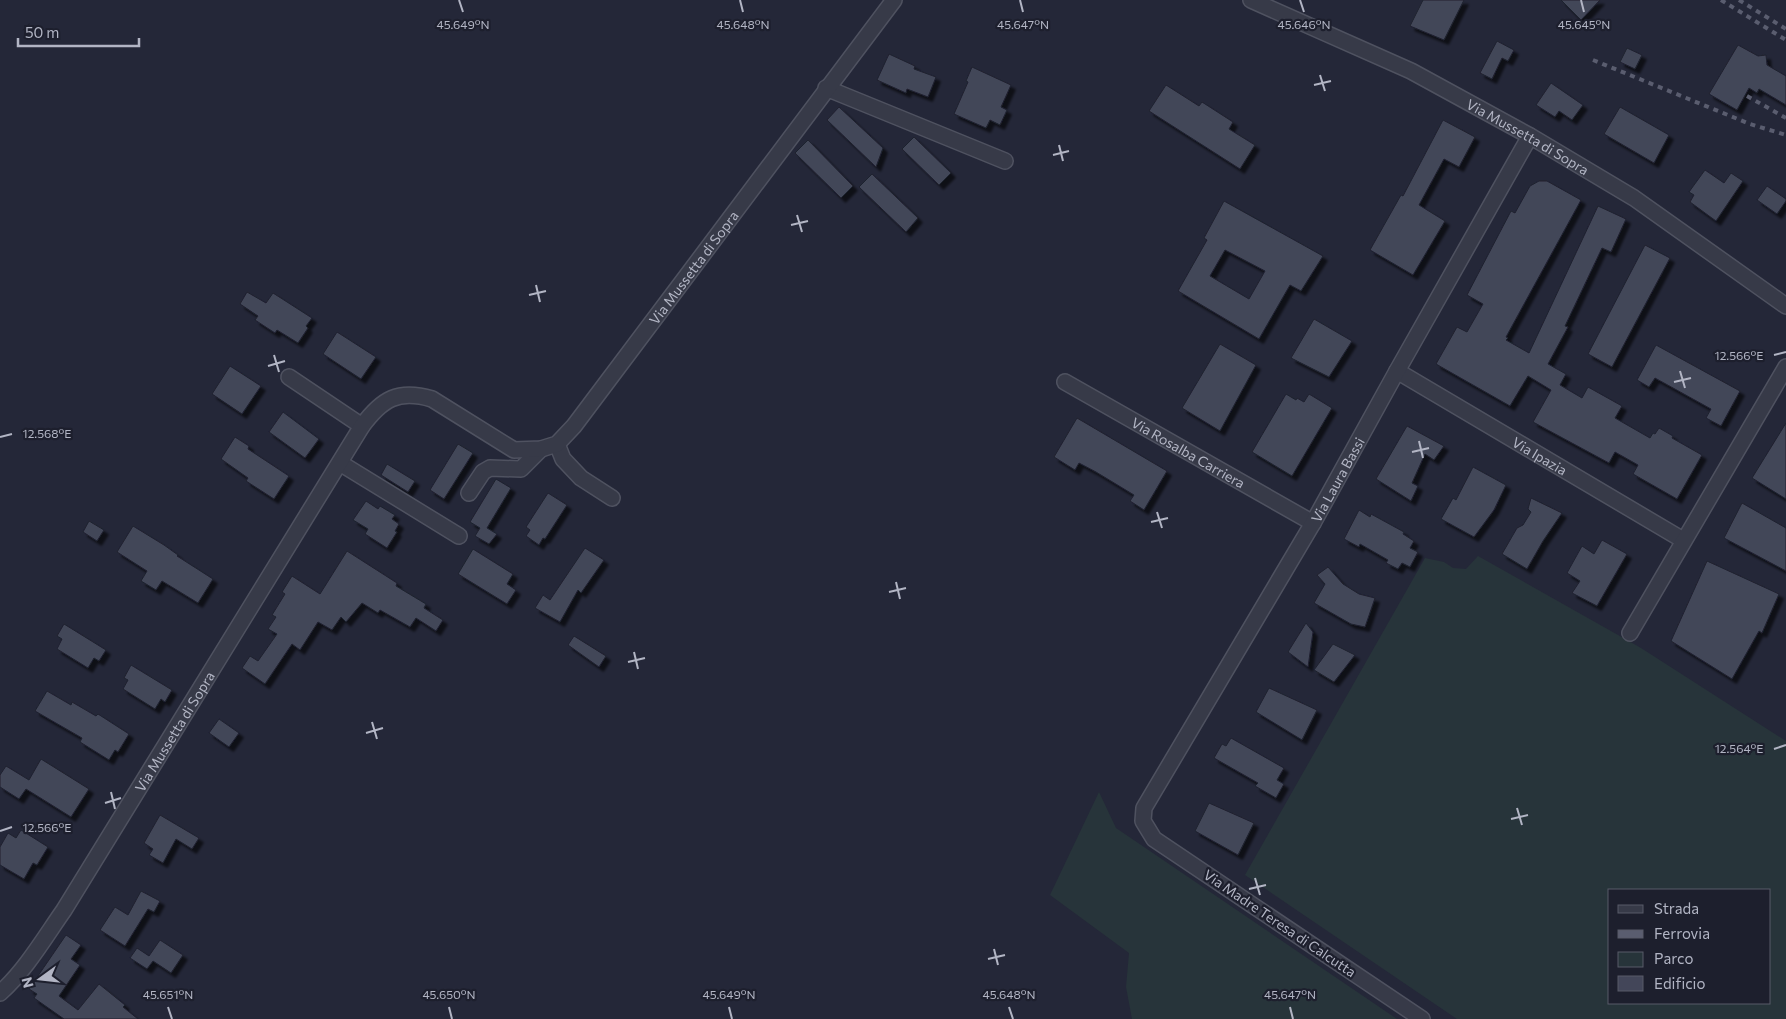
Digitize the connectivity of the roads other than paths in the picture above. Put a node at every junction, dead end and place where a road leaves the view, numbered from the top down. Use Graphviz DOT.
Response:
graph roads {
  1 [pos="894,0"];
  2 [pos="1251,0"];
  3 [pos="826,88"];
  4 [pos="1530,136"];
  5 [pos="1005,161"];
  6 [pos="1786,306"];
  7 [pos="1786,367"];
  8 [pos="1397,371"];
  9 [pos="289,377"];
  10 [pos="1065,382"];
  11 [pos="362,426"];
  12 [pos="557,444"];
  13 [pos="541,449"];
  14 [pos="340,464"];
  15 [pos="469,493"];
  16 [pos="612,498"];
  17 [pos="1313,523"];
  18 [pos="459,536"];
  19 [pos="1683,540"];
  20 [pos="1630,633"];
  21 [pos="1143,821"];
  22 [pos="0,993"];
  23 [pos="1422,1019"];
  1 -- 3 [label="street, Via Mussetta di Sopra"];
  2 -- 4 [label="street, Via Mussetta di Sopra"];
  3 -- 5 [label="street"];
  3 -- 12 [label="street, Via Mussetta di Sopra"];
  4 -- 6 [label="street, Via Mussetta di Sopra"];
  4 -- 8 [label="street, Via Laura Bassi"];
  7 -- 19 [label="street"];
  8 -- 17 [label="street, Via Laura Bassi"];
  8 -- 19 [label="street, Via Ipazia"];
  9 -- 11 [label="street"];
  10 -- 17 [label="street, Via Rosalba Carriera"];
  11 -- 13 [label="street, Via Mussetta di Sopra"];
  11 -- 14 [label="street, Via Mussetta di Sopra"];
  12 -- 13 [label="street, Via Mussetta di Sopra"];
  12 -- 16 [label="street"];
  13 -- 15 [label="street"];
  14 -- 18 [label="street"];
  14 -- 22 [label="street, Via Mussetta di Sopra"];
  17 -- 21 [label="street, Via Laura Bassi"];
  19 -- 20 [label="street"];
  21 -- 23 [label="street, Via Madre Teresa di Calcutta"];
}
